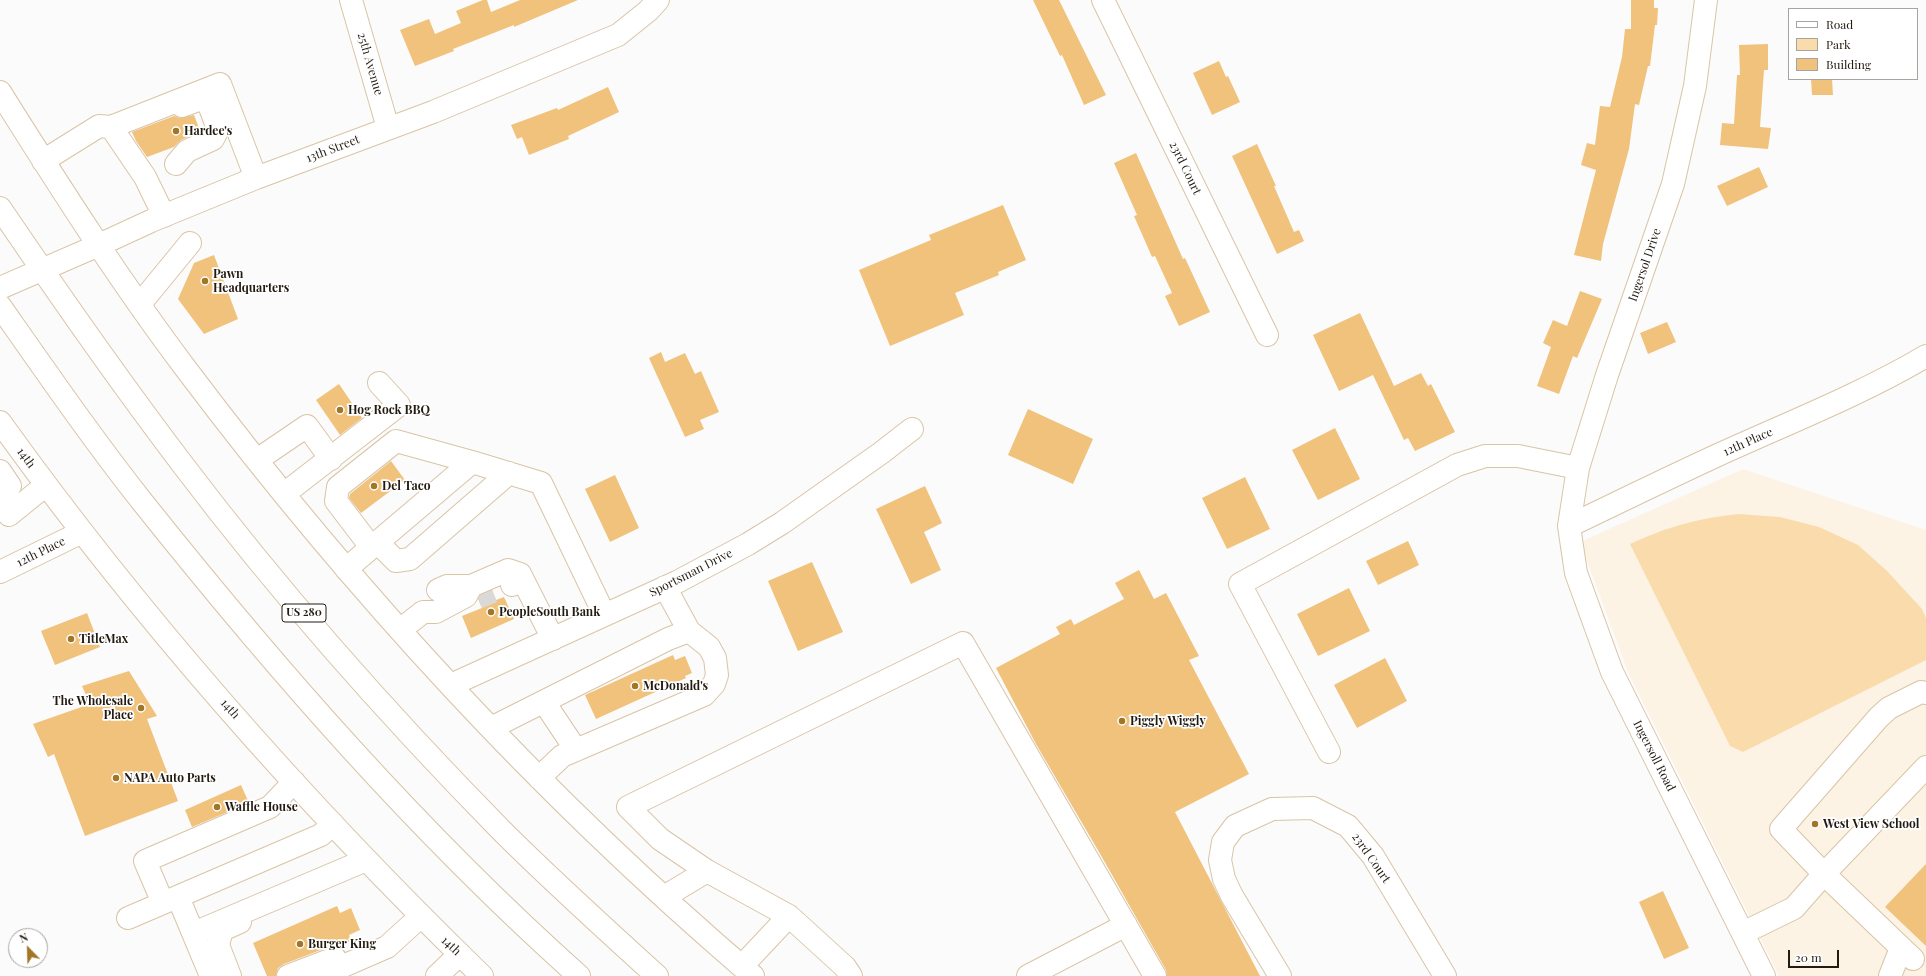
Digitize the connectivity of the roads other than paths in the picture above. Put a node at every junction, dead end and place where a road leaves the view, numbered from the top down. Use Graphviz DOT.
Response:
graph roads {
  1 [pos="351,0"];
  2 [pos="658,0"];
  3 [pos="1103,0"];
  4 [pos="1706,0"];
  5 [pos="0,92"];
  6 [pos="152,111"];
  7 [pos="111,127"];
  8 [pos="388,128"];
  9 [pos="239,137"];
  10 [pos="43,161"];
  11 [pos="176,164"];
  12 [pos="145,176"];
  13 [pos="256,178"];
  14 [pos="0,208"];
  15 [pos="164,216"];
  16 [pos="190,243"];
  17 [pos="99,246"];
  18 [pos="42,270"];
  19 [pos="0,288"];
  20 [pos="140,304"];
  21 [pos="0,306"];
  22 [pos="1267,335"];
  23 [pos="1926,356"];
  24 [pos="379,383"];
  25 [pos="0,422"];
  26 [pos="912,428"];
  27 [pos="331,459"];
  28 [pos="257,460"];
  29 [pos="472,462"];
  30 [pos="1578,468"];
  31 [pos="0,471"];
  32 [pos="509,474"];
  33 [pos="46,486"];
  34 [pos="284,494"];
  35 [pos="0,498"];
  36 [pos="0,503"];
  37 [pos="1569,526"];
  38 [pos="82,532"];
  39 [pos="374,545"];
  40 [pos="346,569"];
  41 [pos="0,572"];
  42 [pos="665,587"];
  43 [pos="604,614"];
  44 [pos="400,630"];
  45 [pos="689,632"];
  46 [pos="553,639"];
  47 [pos="451,685"];
  48 [pos="1926,693"];
  49 [pos="544,702"];
  50 [pos="491,728"];
  51 [pos="576,750"];
  52 [pos="1329,752"];
  53 [pos="1926,767"];
  54 [pos="539,778"];
  55 [pos="294,782"];
  56 [pos="333,824"];
  57 [pos="366,860"];
  58 [pos="707,871"];
  59 [pos="1824,874"];
  60 [pos="664,897"];
  61 [pos="170,900"];
  62 [pos="272,900"];
  63 [pos="421,916"];
  64 [pos="789,916"];
  65 [pos="128,918"];
  66 [pos="1126,925"];
  67 [pos="194,933"];
  68 [pos="1743,933"];
  69 [pos="460,954"];
  70 [pos="356,960"];
  71 [pos="747,971"];
  72 [pos="843,973"];
  73 [pos="210,976"];
  74 [pos="230,976"];
  75 [pos="288,976"];
  76 [pos="320,976"];
  77 [pos="437,976"];
  78 [pos="482,976"];
  79 [pos="579,976"];
  80 [pos="657,976"];
  81 [pos="1028,976"];
  82 [pos="1155,976"];
  83 [pos="1280,976"];
  84 [pos="1445,976"];
  85 [pos="1764,976"];
  86 [pos="1890,976"];
  1 -- 8 [label="main road, 25th Avenue"];
  2 -- 8 [label="main road, 13th Street"];
  3 -- 22 [label="main road, 23rd Court"];
  4 -- 30 [label="main road, Ingersol Drive"];
  5 -- 10 [label="main road"];
  6 -- 7 [label="main road"];
  6 -- 9 [label="main road"];
  6 -- 11 [label="main road"];
  7 -- 10 [label="main road"];
  7 -- 12 [label="main road"];
  8 -- 13 [label="main road, 13th Street"];
  9 -- 11 [label="main road"];
  9 -- 13 [label="main road"];
  10 -- 17 [label="main road"];
  11 -- 12 [label="main road"];
  12 -- 15 [label="main road"];
  13 -- 15 [label="main road, 13th Street"];
  14 -- 18 [label="main road, US 280"];
  15 -- 17 [label="main road, 13th Street"];
  16 -- 20 [label="main road"];
  17 -- 18 [label="main road, 13th Street"];
  17 -- 20 [label="main road"];
  18 -- 19 [label="main road, 13th Street"];
  18 -- 80 [label="main road, US 280"];
  20 -- 28 [label="main road"];
  21 -- 79 [label="main road"];
  23 -- 37 [label="main road, 12th Place"];
  24 -- 27 [label="main road"];
  25 -- 33 [label="main road, 14th"];
  26 -- 42 [label="main road, Sportsman Drive"];
  27 -- 28 [label="main road"];
  27 -- 34 [label="main road"];
  28 -- 34 [label="main road"];
  29 -- 32 [label="main road"];
  29 -- 39 [label="main road"];
  29 -- 39 [label="main road"];
  30 -- 37 [label="main road, Ingersol Drive"];
  30 -- 52 [label="main road"];
  31 -- 35 [label="main road"];
  32 -- 39 [label="main road"];
  32 -- 43 [label="main road"];
  33 -- 36 [label="main road"];
  33 -- 38 [label="main road, 14th"];
  34 -- 40 [label="main road"];
  37 -- 68 [label="main road, Ingersoll Road"];
  38 -- 41 [label="main road, 12th Place"];
  38 -- 55 [label="main road, 14th"];
  39 -- 40 [label="main road"];
  40 -- 44 [label="main road"];
  42 -- 43 [label="main road, Sportsman Drive"];
  42 -- 45 [label="main road"];
  43 -- 46 [label="main road, Sportsman Drive"];
  44 -- 46 [label="main road"];
  44 -- 47 [label="main road"];
  45 -- 49 [label="main road"];
  45 -- 51 [label="main road"];
  46 -- 47 [label="main road, Sportsman Drive"];
  47 -- 50 [label="main road"];
  48 -- 59 [label="main road"];
  49 -- 50 [label="main road"];
  49 -- 51 [label="main road"];
  50 -- 54 [label="main road"];
  51 -- 54 [label="main road"];
  53 -- 59 [label="main road"];
  54 -- 60 [label="main road"];
  55 -- 56 [label="main road, 14th"];
  55 -- 61 [label="main road"];
  56 -- 57 [label="main road, 14th"];
  56 -- 61 [label="main road"];
  57 -- 62 [label="main road"];
  57 -- 63 [label="main road, 14th"];
  58 -- 60 [label="main road"];
  58 -- 64 [label="main road"];
  58 -- 66 [label="main road"];
  59 -- 68 [label="main road"];
  59 -- 86 [label="main road"];
  60 -- 71 [label="main road"];
  61 -- 65 [label="main road"];
  61 -- 67 [label="main road"];
  62 -- 67 [label="main road"];
  62 -- 74 [label="main road"];
  63 -- 69 [label="main road, 14th"];
  63 -- 70 [label="main road"];
  64 -- 71 [label="main road"];
  64 -- 72 [label="main road"];
  66 -- 81 [label="main road"];
  66 -- 82 [label="main road"];
  67 -- 73 [label="main road"];
  68 -- 85 [label="main road, Ingersoll Road"];
  69 -- 77 [label="main road"];
  69 -- 78 [label="main road, 14th"];
  70 -- 75 [label="main road"];
  70 -- 76 [label="main road"];
  83 -- 84 [label="main road, 23rd Court"];
}
